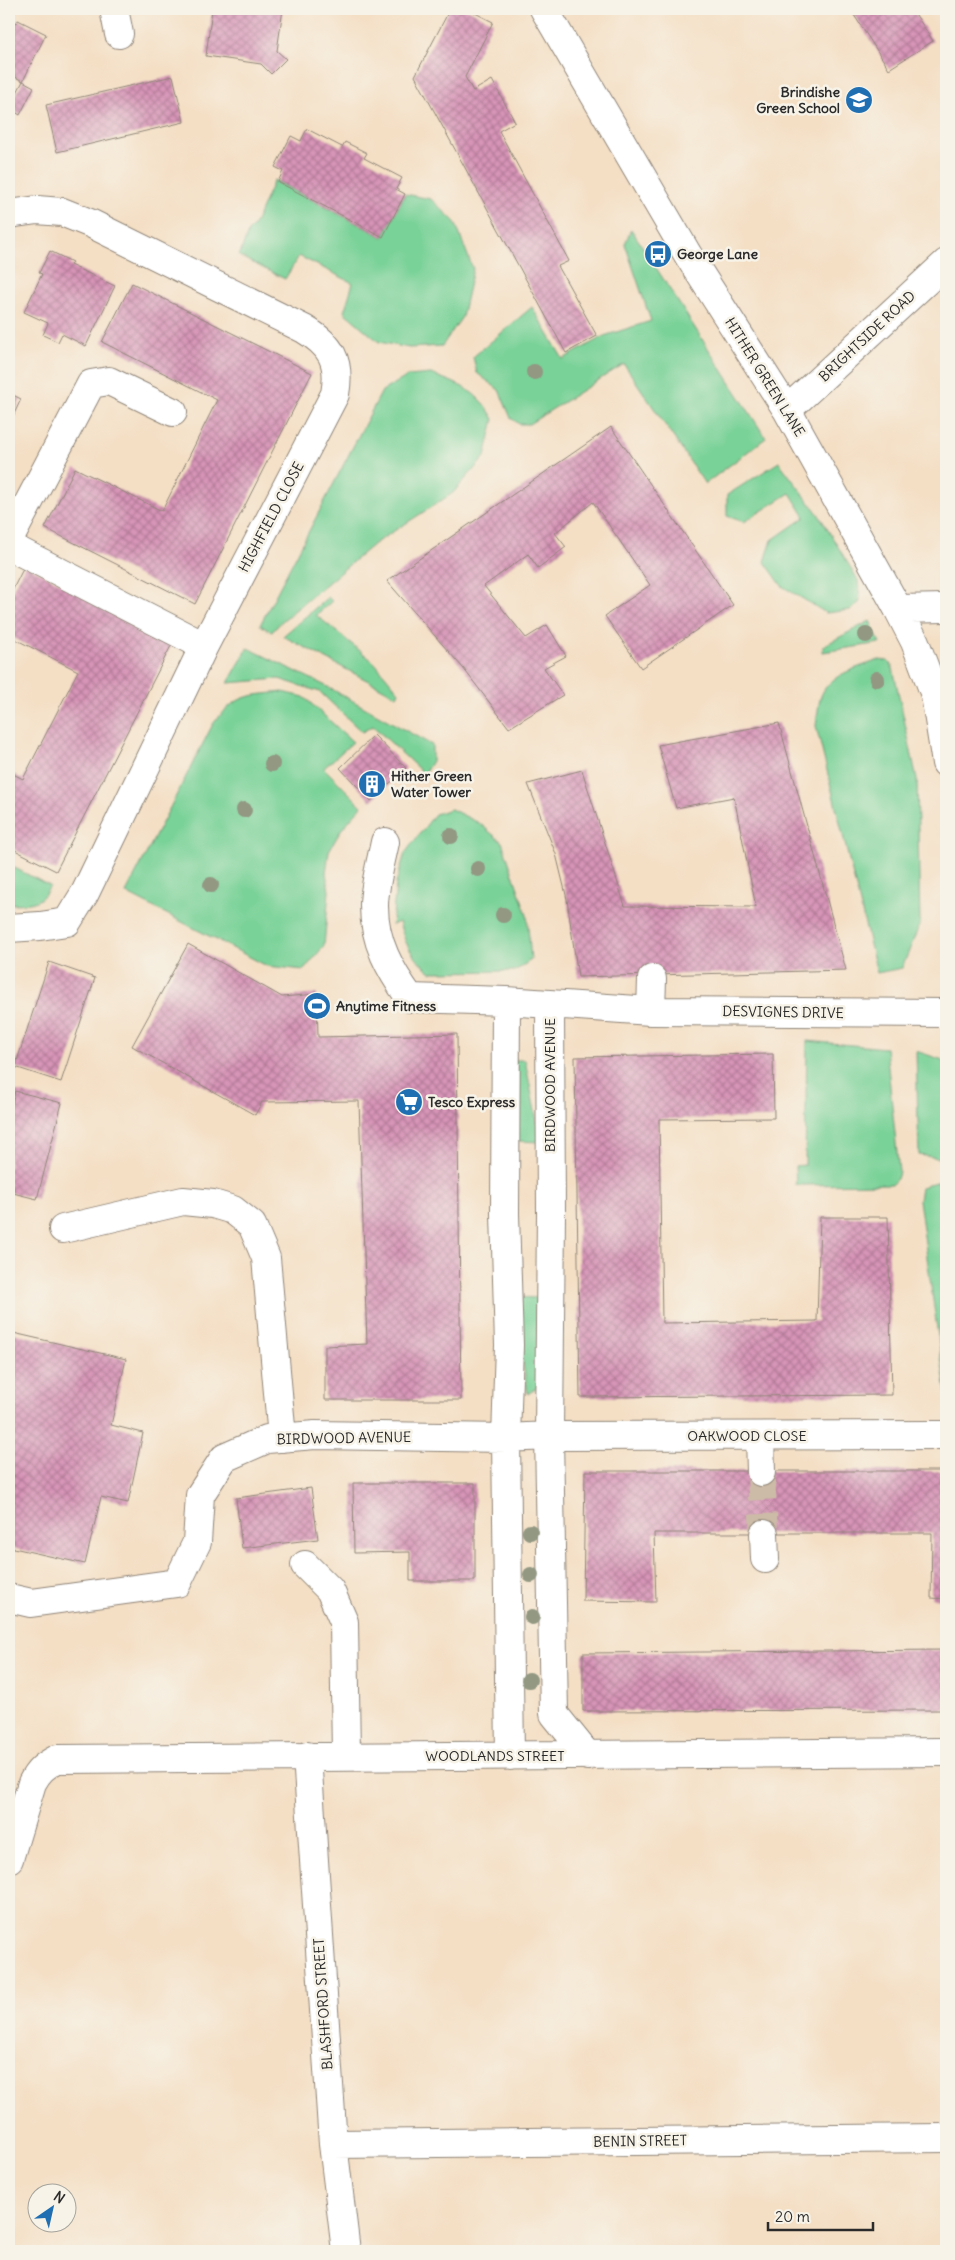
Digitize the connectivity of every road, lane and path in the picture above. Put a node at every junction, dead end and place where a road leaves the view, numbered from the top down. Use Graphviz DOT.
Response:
graph roads {
  1 [pos="544,9"];
  2 [pos="9,214"];
  3 [pos="946,263"];
  4 [pos="787,410"];
  5 [pos="172,412"];
  6 [pos="9,540"];
  7 [pos="9,546"];
  8 [pos="946,608"];
  9 [pos="898,609"];
  10 [pos="204,646"];
  11 [pos="946,763"];
  12 [pos="385,842"];
  13 [pos="9,928"];
  14 [pos="652,979"];
  15 [pos="506,1001"];
  16 [pos="550,1004"];
  17 [pos="651,1011"];
  18 [pos="946,1013"];
  19 [pos="63,1229"];
  20 [pos="945,1435"];
  21 [pos="549,1436"];
  22 [pos="760,1437"];
  23 [pos="282,1438"];
  24 [pos="506,1438"];
  25 [pos="761,1472"];
  26 [pos="305,1565"];
  27 [pos="9,1598"];
  28 [pos="946,1752"];
  29 [pos="307,1756"];
  30 [pos="346,1756"];
  31 [pos="510,1756"];
  32 [pos="588,1756"];
  33 [pos="18,1797"];
  34 [pos="9,1859"];
  35 [pos="946,2138"];
  36 [pos="333,2144"];
  37 [pos="346,2251"];
  1 -- 4 [label="street, HITHER GREEN LANE"];
  2 -- 10 [label="street, HIGHFIELD CLOSE"];
  3 -- 4 [label="street, BRIGHTSIDE ROAD"];
  4 -- 9 [label="street, HITHER GREEN LANE"];
  5 -- 6 [label="street"];
  7 -- 10 [label="street"];
  8 -- 9 [label="street"];
  9 -- 11 [label="street, HITHER GREEN LANE"];
  10 -- 13 [label="street, HIGHFIELD CLOSE"];
  12 -- 15 [label="street, DESVIGNES DRIVE"];
  14 -- 17 [label="street"];
  15 -- 16 [label="street, DESVIGNES DRIVE"];
  15 -- 24 [label="street"];
  16 -- 17 [label="street, DESVIGNES DRIVE"];
  16 -- 21 [label="street, BIRDWOOD AVENUE"];
  17 -- 18 [label="street, DESVIGNES DRIVE"];
  19 -- 23 [label="street"];
  20 -- 22 [label="street, OAKWOOD CLOSE"];
  21 -- 22 [label="street, OAKWOOD CLOSE"];
  21 -- 24 [label="street, BIRDWOOD AVENUE"];
  21 -- 32 [label="street, BIRDWOOD AVENUE"];
  22 -- 25 [label="street"];
  23 -- 24 [label="street, BIRDWOOD AVENUE"];
  23 -- 27 [label="street, BIRDWOOD AVENUE"];
  24 -- 31 [label="street"];
  26 -- 30 [label="street"];
  28 -- 32 [label="street, WOODLANDS STREET"];
  29 -- 30 [label="street, WOODLANDS STREET"];
  29 -- 33 [label="street, WOODLANDS STREET"];
  29 -- 36 [label="street, BLASHFORD STREET"];
  30 -- 31 [label="street, WOODLANDS STREET"];
  31 -- 32 [label="street, WOODLANDS STREET"];
  33 -- 34 [label="street"];
  35 -- 36 [label="street, BENIN STREET"];
  36 -- 37 [label="street, BLASHFORD STREET"];
}
